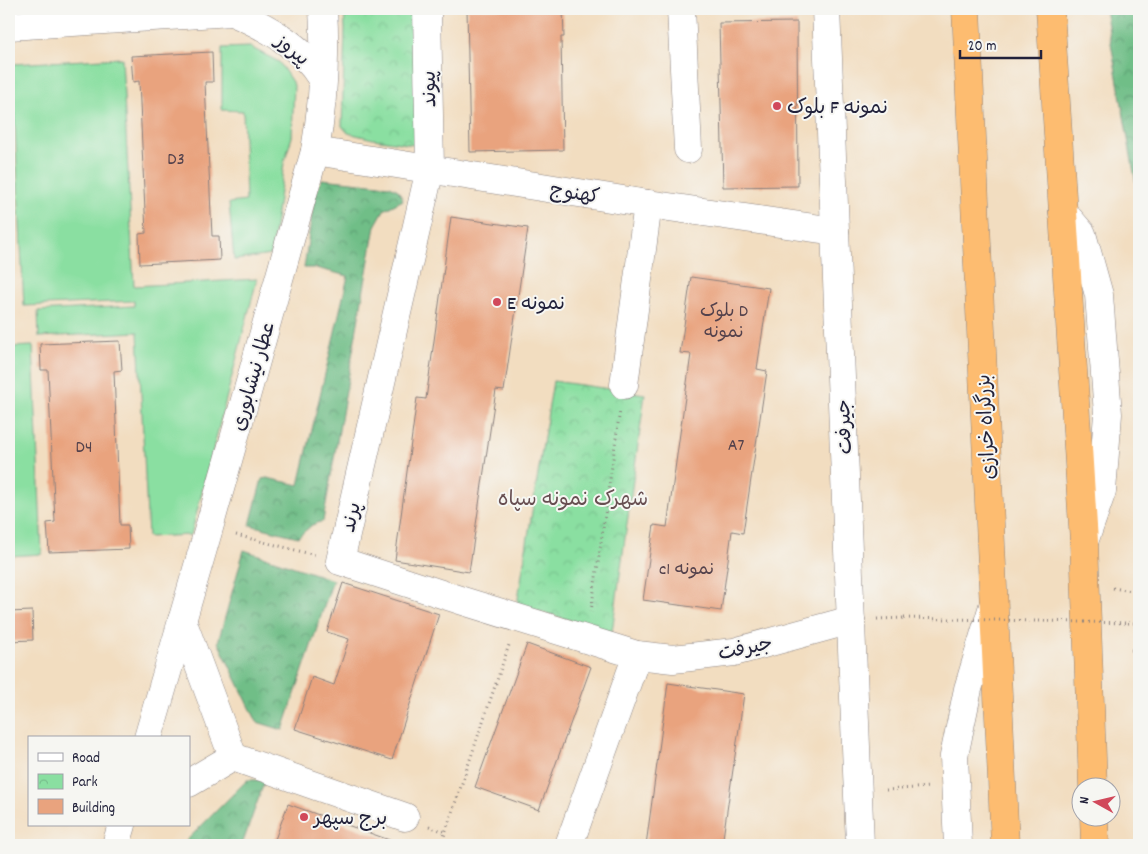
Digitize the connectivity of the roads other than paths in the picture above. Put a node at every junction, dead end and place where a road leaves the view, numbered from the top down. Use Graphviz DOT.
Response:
graph roads {
  1 [pos="323,9"];
  2 [pos="427,9"];
  3 [pos="681,9"];
  4 [pos="826,9"];
  5 [pos="966,9"];
  6 [pos="1050,9"];
  7 [pos="235,10"];
  8 [pos="9,26"];
  9 [pos="322,79"];
  10 [pos="688,149"];
  11 [pos="315,151"];
  12 [pos="430,169"];
  13 [pos="648,204"];
  14 [pos="835,231"];
  15 [pos="624,385"];
  16 [pos="994,605"];
  17 [pos="182,620"];
  18 [pos="851,620"];
  19 [pos="637,655"];
  20 [pos="149,736"];
  21 [pos="233,757"];
  22 [pos="1093,776"];
  23 [pos="190,782"];
  24 [pos="405,818"];
  25 [pos="122,826"];
  26 [pos="1094,826"];
  27 [pos="116,845"];
  28 [pos="569,845"];
  29 [pos="860,845"];
  30 [pos="958,845"];
  31 [pos="1005,845"];
  32 [pos="1095,845"];
  1 -- 9 [label="street, عطار نیشابوری"];
  2 -- 12 [label="street, پیوند"];
  3 -- 10 [label="street"];
  4 -- 14 [label="street, جيرفت"];
  5 -- 16 [label="highway, بزرگراه خرازی"];
  6 -- 22 [label="highway"];
  7 -- 8 [label="street, پیروز"];
  7 -- 9 [label="street, پیروز"];
  9 -- 11 [label="street, عطار نیشابوری"];
  11 -- 12 [label="street, كهنوج"];
  11 -- 17 [label="street, عطار نیشابوری"];
  12 -- 13 [label="street, كهنوج"];
  12 -- 19 [label="street, پرند"];
  13 -- 14 [label="street, كهنوج"];
  13 -- 15 [label="street"];
  14 -- 18 [label="street, جيرفت"];
  16 -- 30 [label="street"];
  16 -- 31 [label="highway, بزرگراه خرازی"];
  17 -- 20 [label="street, عطار نیشابوری"];
  17 -- 21 [label="street"];
  18 -- 19 [label="street, جیرفت"];
  18 -- 29 [label="street, جيرفت"];
  19 -- 28 [label="street"];
  21 -- 23 [label="street"];
  21 -- 24 [label="street"];
  25 -- 27 [label="street"];
  26 -- 32 [label="highway"];
}
